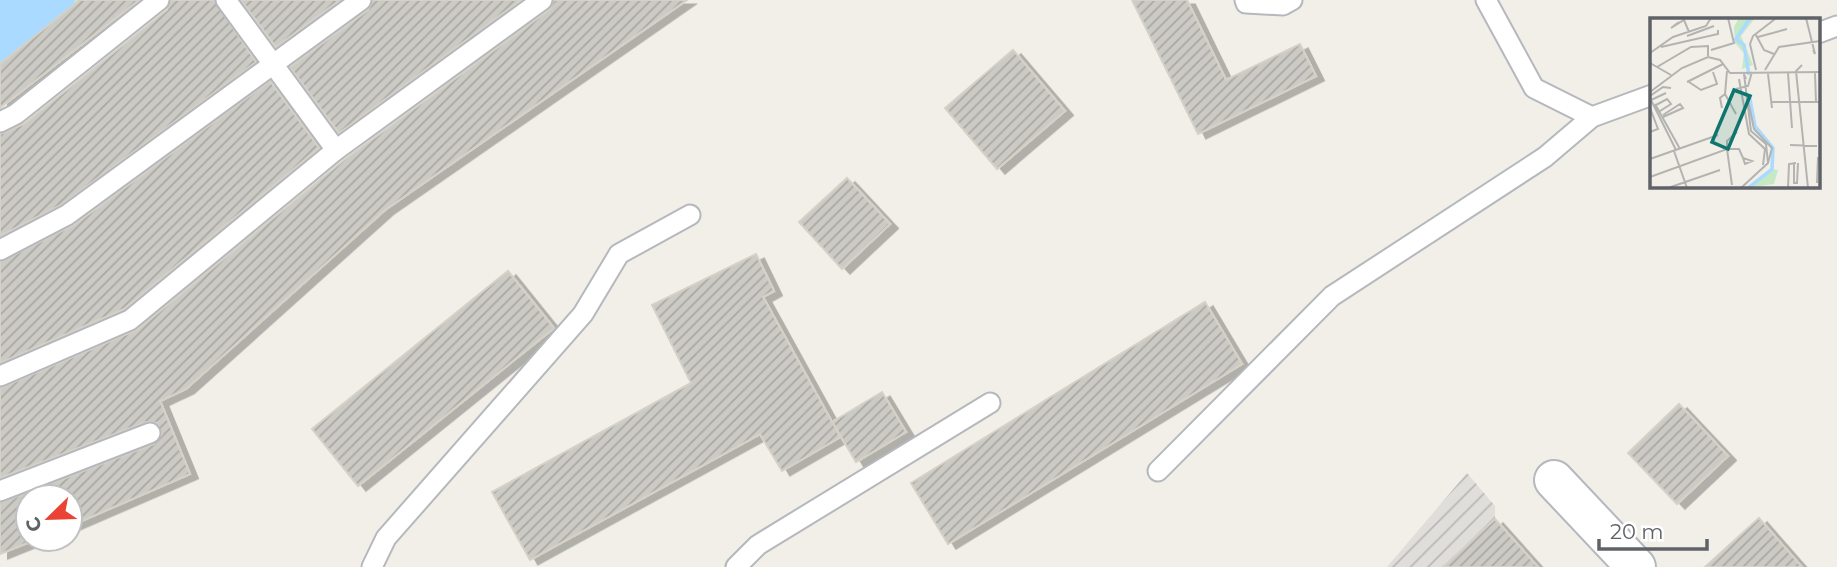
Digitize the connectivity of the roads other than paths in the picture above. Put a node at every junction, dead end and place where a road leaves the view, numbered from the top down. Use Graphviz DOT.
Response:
graph roads {
  1 [pos="159,0"];
  2 [pos="226,0"];
  3 [pos="361,0"];
  4 [pos="542,0"];
  5 [pos="1245,0"];
  6 [pos="1292,0"];
  7 [pos="1486,0"];
  8 [pos="1837,26"];
  9 [pos="1820,32"];
  10 [pos="273,64"];
  11 [pos="1650,94"];
  12 [pos="1592,117"];
  13 [pos="0,122"];
  14 [pos="336,150"];
  15 [pos="690,215"];
  16 [pos="0,250"];
  17 [pos="0,376"];
  18 [pos="990,402"];
  19 [pos="150,433"];
  20 [pos="1158,471"];
  21 [pos="1554,480"];
  22 [pos="0,491"];
  23 [pos="372,567"];
  24 [pos="736,567"];
  25 [pos="1636,567"];
  1 -- 13 [label="lane"];
  2 -- 10 [label="lane"];
  3 -- 10 [label="lane"];
  4 -- 14 [label="lane"];
  5 -- 6 [label="lane"];
  7 -- 12 [label="lane"];
  8 -- 9 [label="lane"];
  10 -- 14 [label="lane"];
  10 -- 16 [label="lane"];
  11 -- 12 [label="lane"];
  12 -- 20 [label="lane"];
  14 -- 17 [label="lane"];
  15 -- 23 [label="lane"];
  18 -- 24 [label="lane"];
  19 -- 22 [label="lane"];
  21 -- 25 [label="street"];
}
